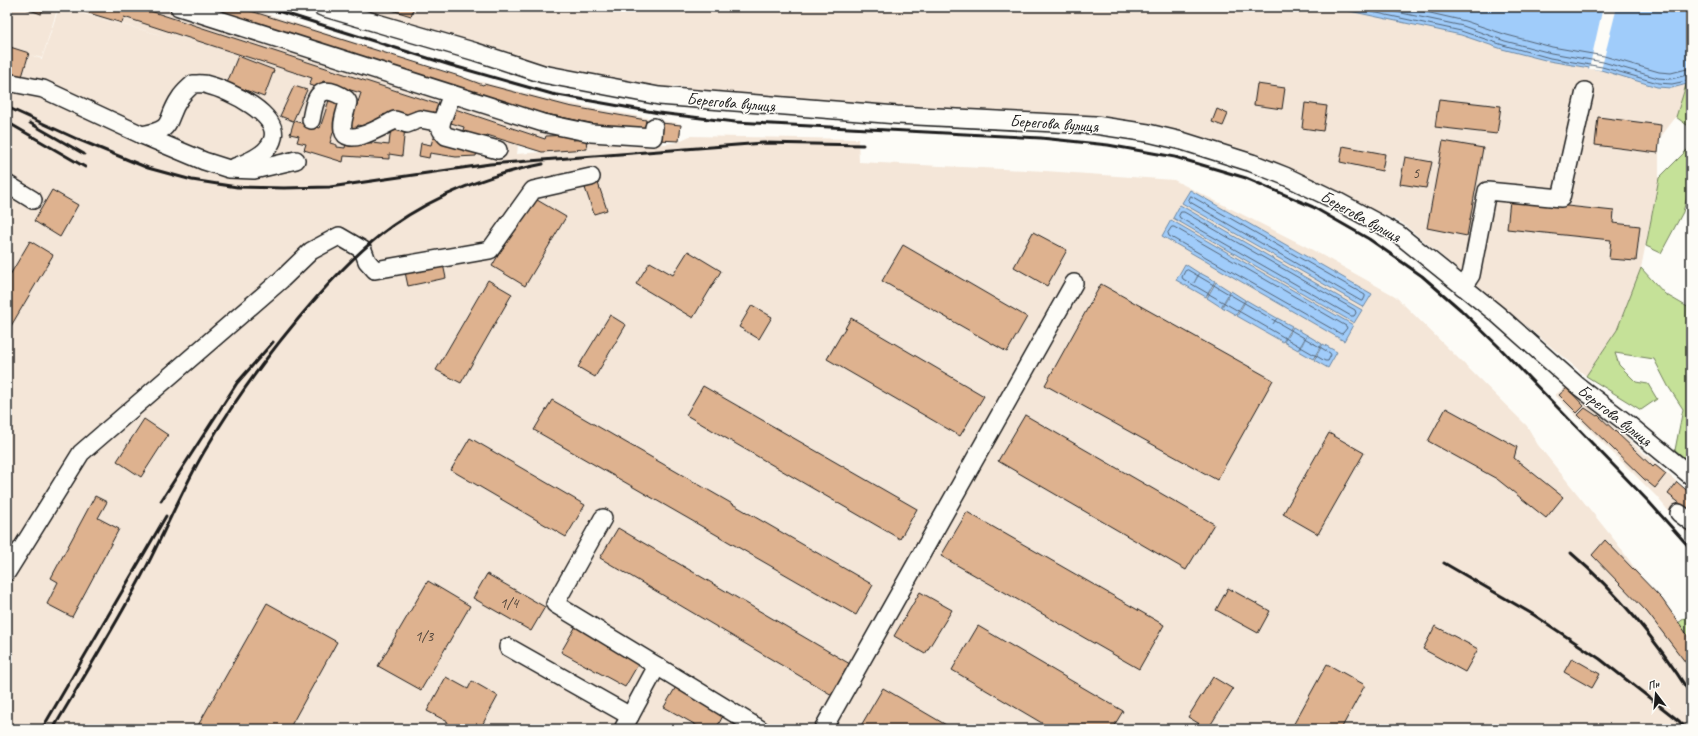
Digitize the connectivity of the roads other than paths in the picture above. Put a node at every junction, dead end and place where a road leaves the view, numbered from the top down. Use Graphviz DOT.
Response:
graph roads {
  1 [pos="179,7"];
  2 [pos="322,7"];
  3 [pos="7,82"];
  4 [pos="1585,91"];
  5 [pos="452,94"];
  6 [pos="311,120"];
  7 [pos="441,123"];
  8 [pos="654,127"];
  9 [pos="142,135"];
  10 [pos="498,150"];
  11 [pos="296,160"];
  12 [pos="229,169"];
  13 [pos="591,177"];
  14 [pos="7,184"];
  15 [pos="33,200"];
  16 [pos="1074,283"];
  17 [pos="1463,287"];
  18 [pos="1691,476"];
  19 [pos="604,518"];
  20 [pos="7,572"];
  21 [pos="508,647"];
  22 [pos="657,666"];
  23 [pos="626,723"];
  24 [pos="760,729"];
  25 [pos="823,729"];
  1 -- 5 [label="street"];
  2 -- 17 [label="street, Берегова вулиця"];
  3 -- 9 [label="street"];
  4 -- 17 [label="street"];
  5 -- 7 [label="street"];
  5 -- 8 [label="street"];
  6 -- 7 [label="street"];
  7 -- 10 [label="street"];
  9 -- 12 [label="street"];
  9 -- 12 [label="street"];
  11 -- 12 [label="street"];
  13 -- 20 [label="street"];
  14 -- 15 [label="street"];
  16 -- 25 [label="street"];
  17 -- 18 [label="street, Берегова вулиця"];
  19 -- 22 [label="street"];
  21 -- 23 [label="street"];
  22 -- 23 [label="street"];
  22 -- 24 [label="street"];
}
